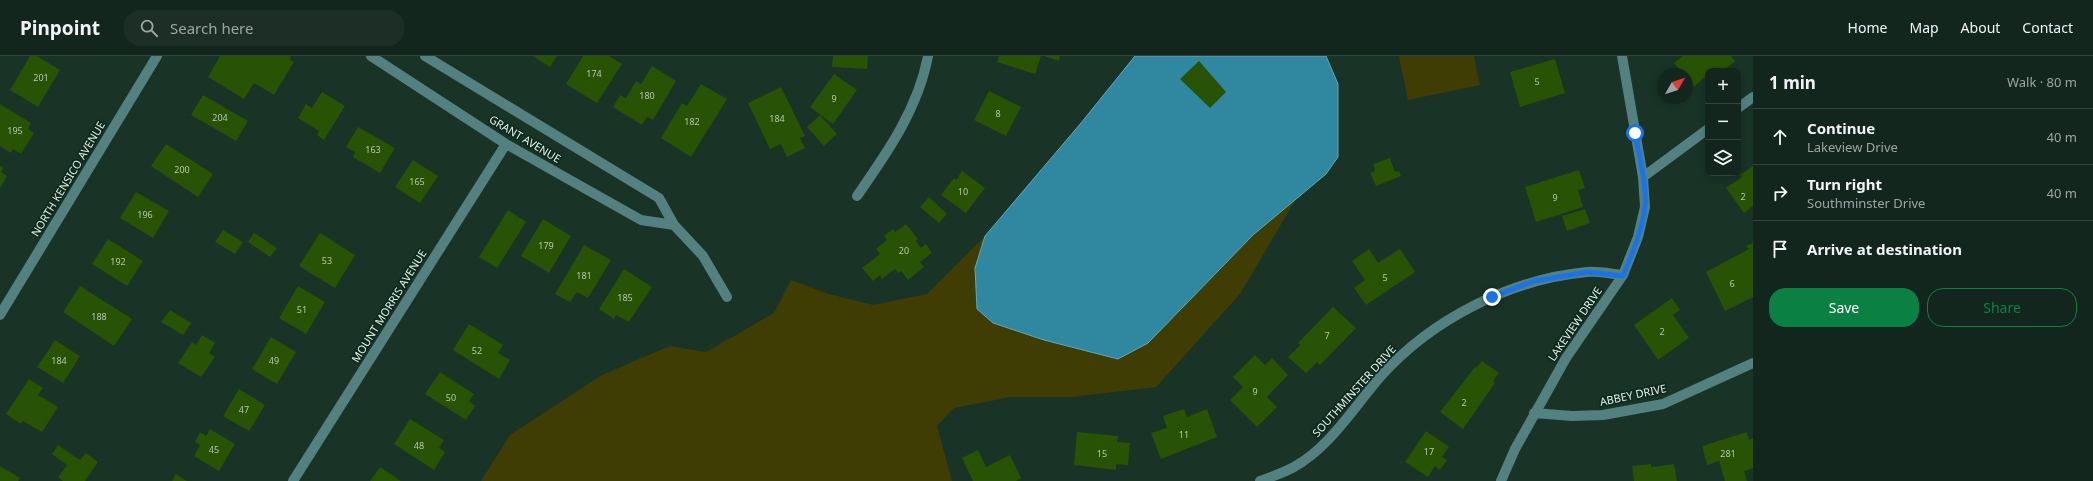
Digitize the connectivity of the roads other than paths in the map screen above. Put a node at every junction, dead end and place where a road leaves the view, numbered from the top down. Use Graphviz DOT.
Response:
graph roads {
  1 [pos="157,56"];
  2 [pos="371,56"];
  3 [pos="425,56"];
  4 [pos="928,56"];
  5 [pos="1622,56"];
  6 [pos="1753,97"];
  7 [pos="1741,106"];
  8 [pos="1705,131"];
  9 [pos="506,144"];
  10 [pos="1643,177"];
  11 [pos="857,196"];
  12 [pos="674,225"];
  13 [pos="1623,276"];
  14 [pos="727,297"];
  15 [pos="0,315"];
  16 [pos="1753,363"];
  17 [pos="1534,413"];
  18 [pos="293,481"];
  19 [pos="1260,481"];
  20 [pos="1501,481"];
  1 -- 15 [label="street, NORTH KENSICO AVENUE"];
  2 -- 9 [label="street, GRANT AVENUE"];
  3 -- 12 [label="street, GRANT AVENUE"];
  4 -- 11 [label="street"];
  5 -- 10 [label="street, LAKEVIEW DRIVE"];
  6 -- 7 [label="street"];
  8 -- 10 [label="street"];
  9 -- 12 [label="street, GRANT AVENUE"];
  9 -- 18 [label="street, MOUNT MORRIS AVENUE"];
  10 -- 13 [label="street, LAKEVIEW DRIVE"];
  12 -- 14 [label="street, GRANT AVENUE"];
  13 -- 17 [label="street, LAKEVIEW DRIVE"];
  13 -- 19 [label="street, SOUTHMINSTER DRIVE"];
  16 -- 17 [label="street, ABBEY DRIVE"];
  17 -- 20 [label="street, LAKEVIEW DRIVE"];
}
